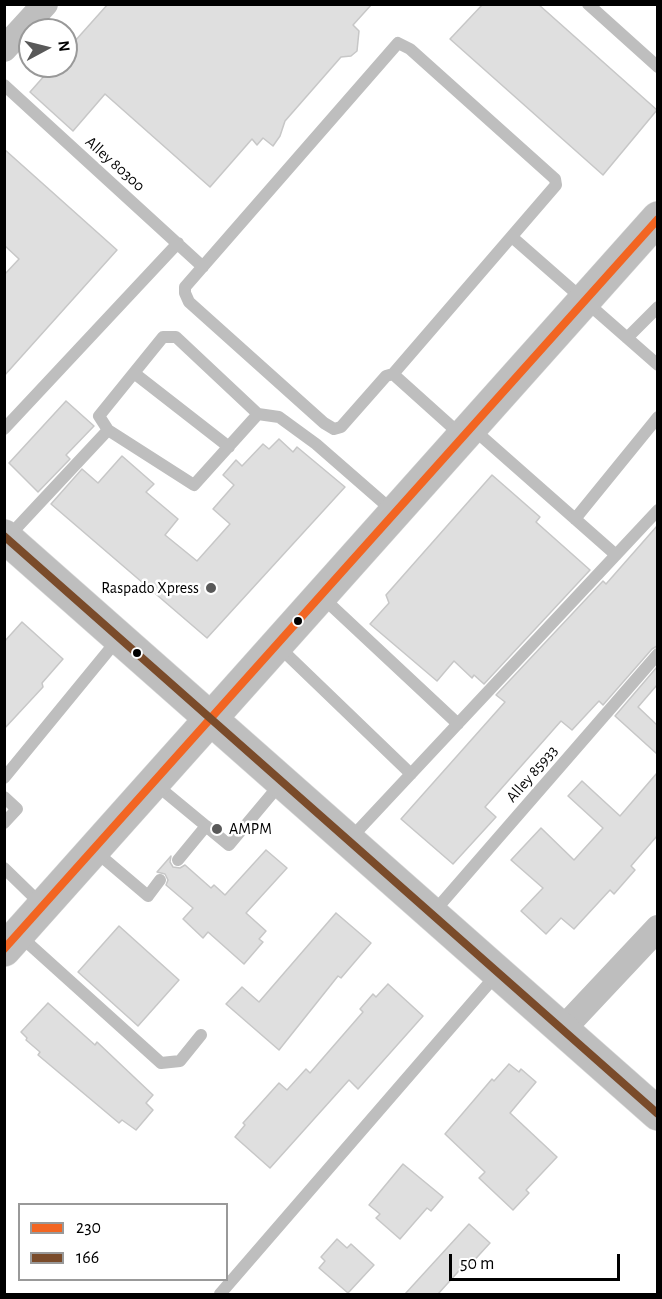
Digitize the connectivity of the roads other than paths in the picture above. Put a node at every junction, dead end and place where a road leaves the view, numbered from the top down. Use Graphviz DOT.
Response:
graph roads {
  1 [pos="45,4"];
  2 [pos="588,4"];
  3 [pos="4,49"];
  4 [pos="657,67"];
  5 [pos="4,85"];
  6 [pos="657,218"];
  7 [pos="512,237"];
  8 [pos="178,243"];
  9 [pos="203,267"];
  10 [pos="584,300"];
  11 [pos="657,307"];
  12 [pos="627,338"];
  13 [pos="657,365"];
  14 [pos="134,373"];
  15 [pos="393,374"];
  16 [pos="258,414"];
  17 [pos="657,417"];
  18 [pos="4,429"];
  19 [pos="108,430"];
  20 [pos="467,432"];
  21 [pos="229,447"];
  22 [pos="657,510"];
  23 [pos="395,512"];
  24 [pos="575,519"];
  25 [pos="6,537"];
  26 [pos="616,555"];
  27 [pos="321,596"];
  28 [pos="119,638"];
  29 [pos="277,645"];
  30 [pos="657,654"];
  31 [pos="211,719"];
  32 [pos="458,724"];
  33 [pos="411,774"];
  34 [pos="4,778"];
  35 [pos="154,782"];
  36 [pos="282,783"];
  37 [pos="4,797"];
  38 [pos="4,823"];
  39 [pos="206,826"];
  40 [pos="348,841"];
  41 [pos="94,850"];
  42 [pos="178,860"];
  43 [pos="4,868"];
  44 [pos="160,880"];
  45 [pos="44,906"];
  46 [pos="432,915"];
  47 [pos="657,928"];
  48 [pos="12,942"];
  49 [pos="498,973"];
  50 [pos="563,1029"];
  51 [pos="201,1035"];
  52 [pos="657,1114"];
  53 [pos="220,1294"];
  1 -- 3 [label="street"];
  2 -- 4 [label="lane"];
  5 -- 8 [label="lane, Alley 80300"];
  6 -- 10 [label="main road"];
  7 -- 9 [label="lane"];
  7 -- 10 [label="lane"];
  7 -- 15 [label="lane"];
  8 -- 9 [label="lane, Alley 80300"];
  8 -- 18 [label="lane"];
  9 -- 15 [label="lane"];
  10 -- 12 [label="lane"];
  10 -- 20 [label="main road"];
  11 -- 12 [label="lane"];
  12 -- 13 [label="lane"];
  14 -- 16 [label="lane"];
  14 -- 19 [label="lane"];
  14 -- 21 [label="lane"];
  15 -- 20 [label="lane"];
  16 -- 21 [label="lane"];
  16 -- 23 [label="lane"];
  17 -- 24 [label="lane"];
  19 -- 21 [label="lane"];
  19 -- 25 [label="lane"];
  20 -- 23 [label="main road"];
  20 -- 24 [label="lane"];
  22 -- 26 [label="lane"];
  23 -- 27 [label="main road"];
  24 -- 26 [label="lane"];
  25 -- 28 [label="main road"];
  26 -- 32 [label="lane"];
  27 -- 29 [label="main road"];
  27 -- 32 [label="lane"];
  28 -- 31 [label="main road"];
  28 -- 34 [label="lane"];
  29 -- 31 [label="main road"];
  29 -- 33 [label="lane"];
  30 -- 46 [label="lane, Alley 85933"];
  31 -- 35 [label="main road"];
  31 -- 36 [label="main road"];
  32 -- 33 [label="lane"];
  33 -- 40 [label="lane"];
  35 -- 39 [label="lane"];
  35 -- 41 [label="main road"];
  36 -- 39 [label="lane"];
  36 -- 40 [label="main road"];
  37 -- 38 [label="lane"];
  39 -- 42 [label="lane"];
  40 -- 46 [label="main road"];
  41 -- 44 [label="lane"];
  41 -- 45 [label="main road"];
  43 -- 45 [label="lane"];
  45 -- 48 [label="main road"];
  46 -- 49 [label="main road"];
  47 -- 50 [label="street"];
  48 -- 51 [label="lane"];
  49 -- 50 [label="main road"];
  49 -- 53 [label="lane"];
  50 -- 52 [label="main road"];
}
